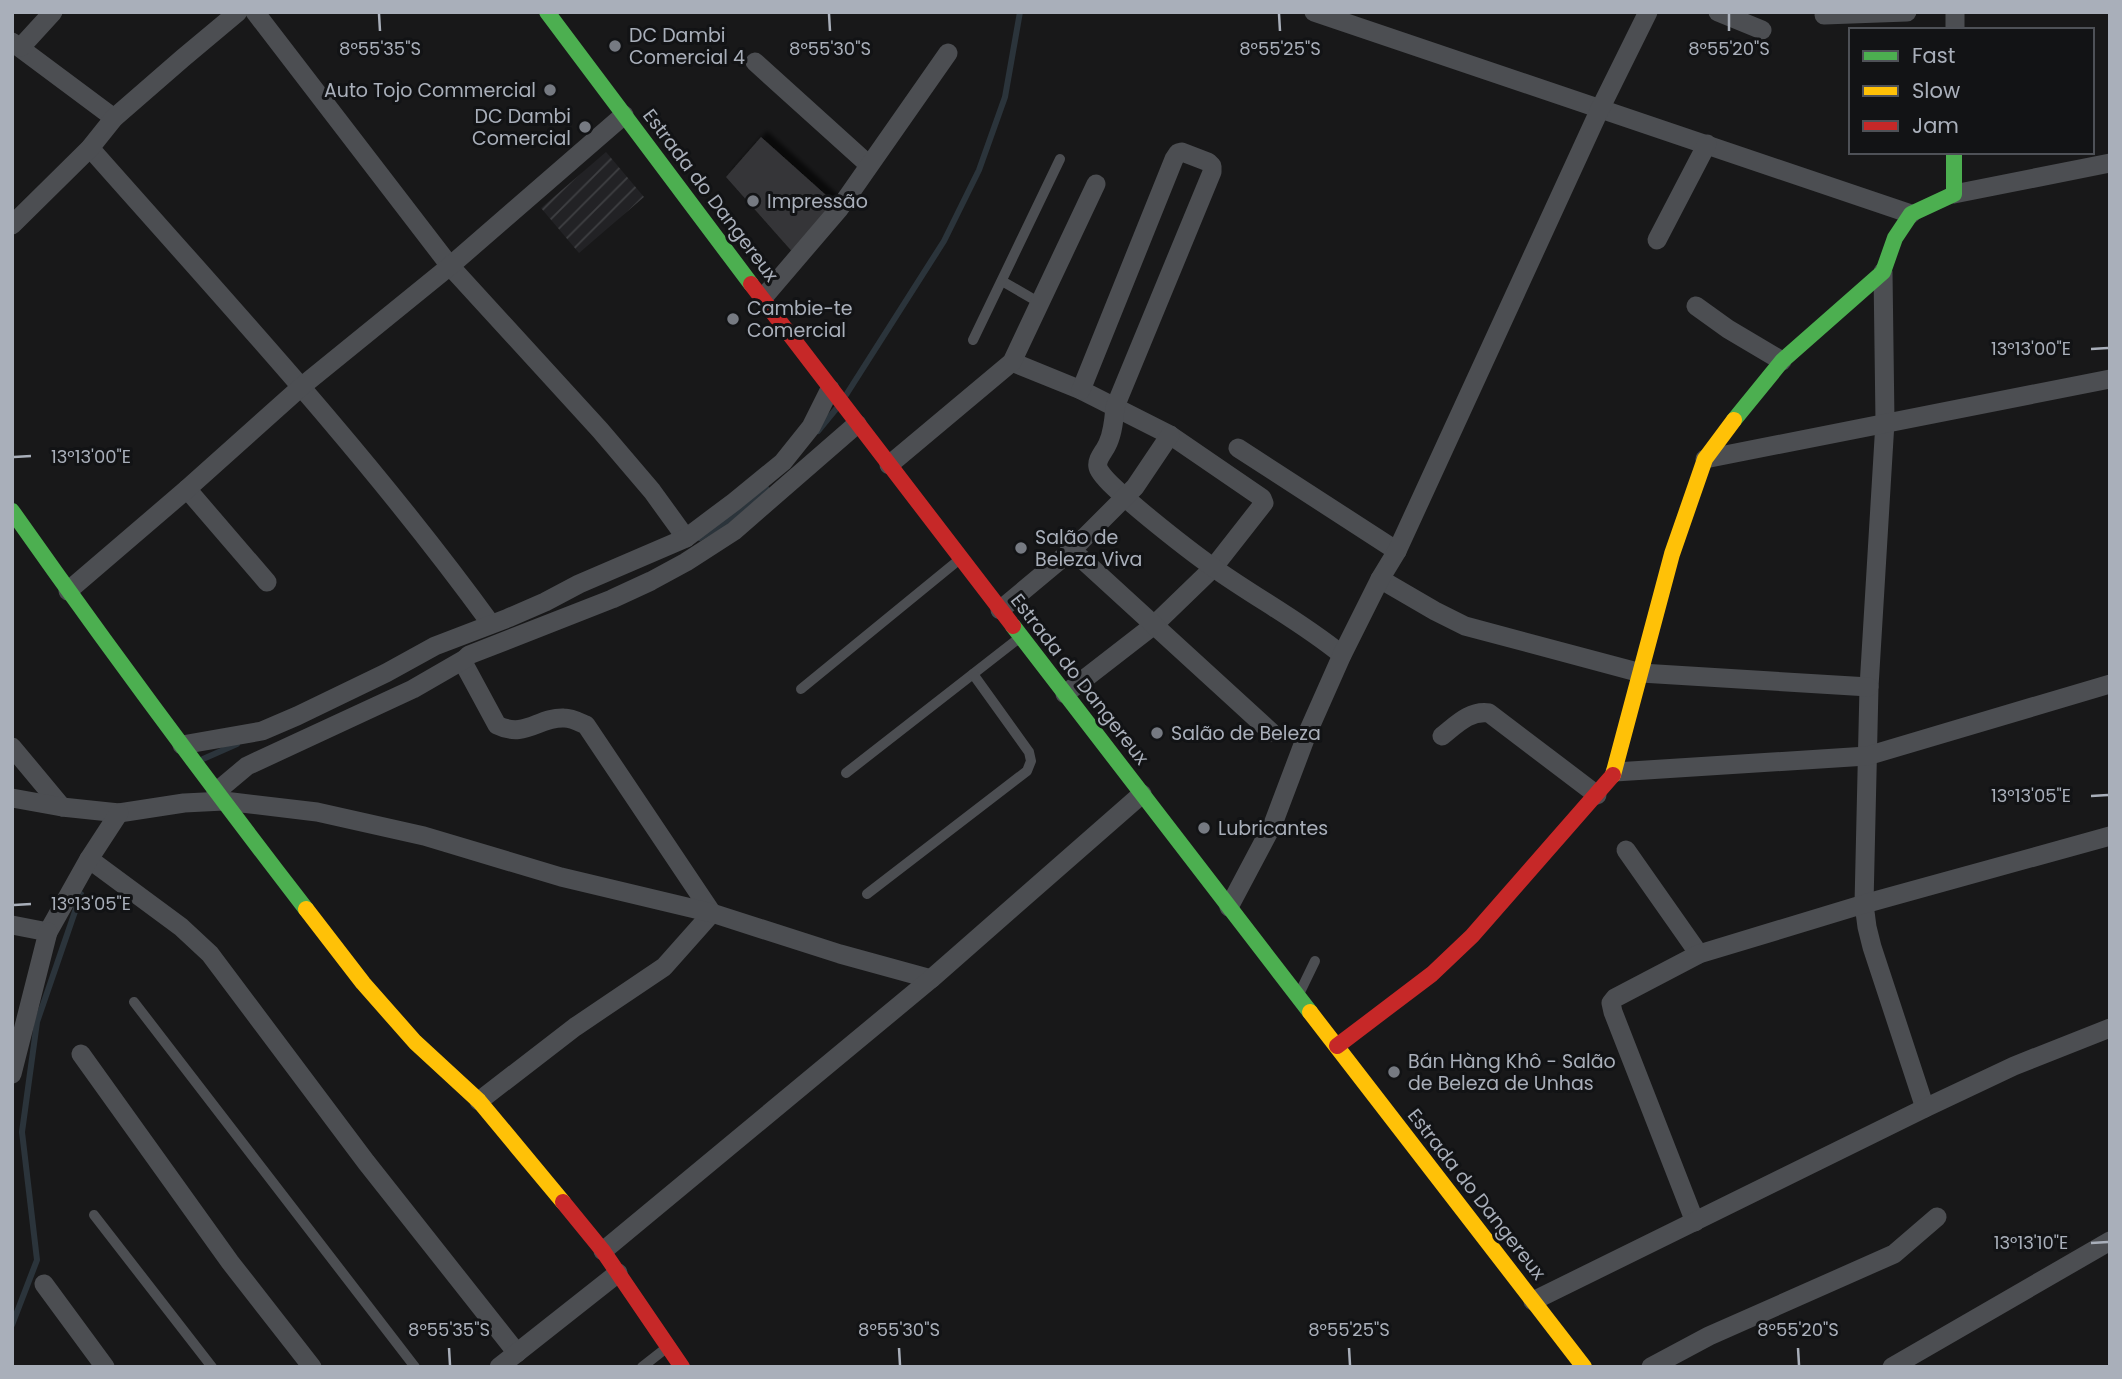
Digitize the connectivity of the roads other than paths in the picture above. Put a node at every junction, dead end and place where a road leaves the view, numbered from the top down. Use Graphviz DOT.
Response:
graph roads {
  1 [pos="53,12"];
  2 [pos="238,12"];
  3 [pos="255,12"];
  4 [pos="547,12"];
  5 [pos="1314,12"];
  6 [pos="1648,12"];
  7 [pos="1718,12"];
  8 [pos="1907,12"];
  9 [pos="1824,15"];
  10 [pos="1762,30"];
  11 [pos="17,44"];
  12 [pos="948,53"];
  13 [pos="755,62"];
  14 [pos="1600,109"];
  15 [pos="624,115"];
  16 [pos="114,118"];
  17 [pos="1707,144"];
  18 [pos="90,148"];
  19 [pos="1954,154"];
  20 [pos="1060,159"];
  21 [pos="2110,163"];
  22 [pos="869,165"];
  23 [pos="1096,184"];
  24 [pos="1954,194"];
  25 [pos="1911,214"];
  26 [pos="12,225"];
  27 [pos="1657,240"];
  28 [pos="450,266"];
  29 [pos="1883,272"];
  30 [pos="1002,281"];
  31 [pos="762,299"];
  32 [pos="1040,303"];
  33 [pos="1696,306"];
  34 [pos="973,340"];
  35 [pos="1782,361"];
  36 [pos="1012,362"];
  37 [pos="2110,379"];
  38 [pos="301,387"];
  39 [pos="831,390"];
  40 [pos="1082,390"];
  41 [pos="1115,407"];
  42 [pos="852,417"];
  43 [pos="1885,422"];
  44 [pos="1170,435"];
  45 [pos="1238,448"];
  46 [pos="1705,459"];
  47 [pos="889,465"];
  48 [pos="187,489"];
  49 [pos="1124,496"];
  50 [pos="12,511"];
  51 [pos="686,538"];
  52 [pos="1072,550"];
  53 [pos="1397,551"];
  54 [pos="961,559"];
  55 [pos="1213,568"];
  56 [pos="1380,579"];
  57 [pos="267,582"];
  58 [pos="68,591"];
  59 [pos="1000,610"];
  60 [pos="491,624"];
  61 [pos="1154,625"];
  62 [pos="1021,637"];
  63 [pos="1342,654"];
  64 [pos="465,659"];
  65 [pos="1641,673"];
  66 [pos="973,674"];
  67 [pos="2110,684"];
  68 [pos="1869,687"];
  69 [pos="801,689"];
  70 [pos="1065,694"];
  71 [pos="1271,732"];
  72 [pos="1442,736"];
  73 [pos="182,745"];
  74 [pos="12,747"];
  75 [pos="1867,756"];
  76 [pos="1615,772"];
  77 [pos="846,773"];
  78 [pos="1142,793"];
  79 [pos="220,796"];
  80 [pos="1597,796"];
  81 [pos="12,798"];
  82 [pos="62,807"];
  83 [pos="119,813"];
  84 [pos="2110,835"];
  85 [pos="1626,850"];
  86 [pos="89,859"];
  87 [pos="867,894"];
  88 [pos="1864,904"];
  89 [pos="1229,906"];
  90 [pos="712,913"];
  91 [pos="12,925"];
  92 [pos="48,932"];
  93 [pos="1699,954"];
  94 [pos="1315,961"];
  95 [pos="931,979"];
  96 [pos="1298,996"];
  97 [pos="134,1002"];
  98 [pos="2110,1028"];
  99 [pos="1337,1046"];
  100 [pos="81,1054"];
  101 [pos="12,1074"];
  102 [pos="479,1101"];
  103 [pos="1925,1108"];
  104 [pos="94,1215"];
  105 [pos="1937,1217"];
  106 [pos="1695,1222"];
  107 [pos="2110,1241"];
  108 [pos="603,1251"];
  109 [pos="618,1273"];
  110 [pos="44,1284"];
  111 [pos="1533,1301"];
  112 [pos="668,1347"];
  113 [pos="517,1353"];
  114 [pos="105,1367"];
  115 [pos="212,1367"];
  116 [pos="312,1367"];
  117 [pos="415,1367"];
  118 [pos="499,1367"];
  119 [pos="642,1367"];
  120 [pos="682,1367"];
  121 [pos="1584,1367"];
  122 [pos="1651,1367"];
  123 [pos="1892,1367"];
  1 -- 11 [label="street"];
  2 -- 16 [label="street"];
  3 -- 28 [label="street"];
  4 -- 15 [label="street, Estrada do Dangereux"];
  5 -- 14 [label="street"];
  6 -- 14 [label="street"];
  7 -- 10 [label="street"];
  8 -- 9 [label="street"];
  11 -- 16 [label="street"];
  12 -- 22 [label="street"];
  13 -- 22 [label="street"];
  14 -- 17 [label="street"];
  14 -- 53 [label="street"];
  15 -- 28 [label="street"];
  15 -- 31 [label="street, Estrada do Dangereux"];
  16 -- 18 [label="street"];
  17 -- 25 [label="street"];
  17 -- 27 [label="street"];
  18 -- 26 [label="street"];
  18 -- 38 [label="street"];
  19 -- 24 [label="street"];
  20 -- 30 [label="lane"];
  21 -- 24 [label="street"];
  22 -- 31 [label="street"];
  23 -- 32 [label="street"];
  24 -- 25 [label="street"];
  25 -- 29 [label="street"];
  28 -- 38 [label="street"];
  28 -- 51 [label="street"];
  29 -- 35 [label="street"];
  29 -- 43 [label="street"];
  30 -- 32 [label="lane"];
  30 -- 34 [label="lane"];
  31 -- 39 [label="street, Estrada do Dangereux"];
  32 -- 36 [label="street"];
  33 -- 35 [label="street"];
  35 -- 46 [label="street"];
  36 -- 40 [label="street"];
  36 -- 47 [label="street"];
  37 -- 43 [label="street"];
  38 -- 48 [label="street"];
  38 -- 60 [label="street"];
  39 -- 42 [label="street, Estrada do Dangereux"];
  39 -- 51 [label="street"];
  40 -- 41 [label="street"];
  40 -- 41 [label="street"];
  41 -- 44 [label="street"];
  41 -- 49 [label="street"];
  42 -- 47 [label="street, Estrada do Dangereux"];
  42 -- 64 [label="street"];
  43 -- 46 [label="street"];
  43 -- 68 [label="street"];
  44 -- 49 [label="street"];
  44 -- 55 [label="street"];
  45 -- 53 [label="street"];
  46 -- 65 [label="street"];
  47 -- 54 [label="street, Estrada do Dangereux"];
  48 -- 57 [label="street"];
  48 -- 58 [label="street"];
  49 -- 52 [label="street"];
  49 -- 55 [label="street"];
  50 -- 58 [label="street"];
  51 -- 60 [label="street"];
  52 -- 59 [label="street"];
  52 -- 61 [label="street"];
  53 -- 56 [label="street"];
  54 -- 59 [label="street, Estrada do Dangereux"];
  54 -- 69 [label="lane"];
  55 -- 61 [label="street"];
  55 -- 63 [label="street"];
  56 -- 63 [label="street"];
  56 -- 65 [label="street"];
  58 -- 73 [label="street"];
  59 -- 62 [label="street, Estrada do Dangereux"];
  60 -- 73 [label="street"];
  61 -- 70 [label="street"];
  61 -- 71 [label="street"];
  62 -- 66 [label="lane"];
  62 -- 70 [label="street, Estrada do Dangereux"];
  63 -- 89 [label="street"];
  64 -- 79 [label="street"];
  64 -- 90 [label="street"];
  65 -- 68 [label="street"];
  65 -- 76 [label="street"];
  66 -- 77 [label="lane"];
  66 -- 87 [label="lane"];
  67 -- 75 [label="street"];
  68 -- 75 [label="street"];
  70 -- 78 [label="street, Estrada do Dangereux"];
  72 -- 80 [label="street"];
  73 -- 79 [label="street"];
  74 -- 82 [label="street"];
  75 -- 76 [label="street"];
  75 -- 88 [label="street"];
  76 -- 80 [label="street"];
  78 -- 89 [label="street, Estrada do Dangereux"];
  78 -- 95 [label="street"];
  79 -- 83 [label="street"];
  79 -- 90 [label="street"];
  79 -- 102 [label="street"];
  80 -- 99 [label="street"];
  81 -- 82 [label="street"];
  82 -- 83 [label="street"];
  83 -- 86 [label="street"];
  84 -- 88 [label="street"];
  85 -- 93 [label="street"];
  86 -- 92 [label="street"];
  86 -- 113 [label="street"];
  88 -- 93 [label="street"];
  88 -- 103 [label="street"];
  89 -- 96 [label="street, Estrada do Dangereux"];
  90 -- 95 [label="street"];
  90 -- 102 [label="street"];
  91 -- 92 [label="street"];
  92 -- 101 [label="street"];
  93 -- 106 [label="street"];
  94 -- 96 [label="lane"];
  95 -- 108 [label="street"];
  96 -- 99 [label="street, Estrada do Dangereux"];
  97 -- 117 [label="lane"];
  98 -- 103 [label="street"];
  99 -- 111 [label="street, Estrada do Dangereux"];
  100 -- 116 [label="street"];
  102 -- 108 [label="street"];
  103 -- 106 [label="street"];
  104 -- 115 [label="lane"];
  105 -- 122 [label="street"];
  106 -- 111 [label="street"];
  107 -- 123 [label="street"];
  108 -- 109 [label="street"];
  109 -- 112 [label="street"];
  109 -- 113 [label="street"];
  110 -- 114 [label="street"];
  111 -- 121 [label="street, Estrada do Dangereux"];
  112 -- 119 [label="lane"];
  112 -- 120 [label="street"];
  113 -- 118 [label="street"];
}
